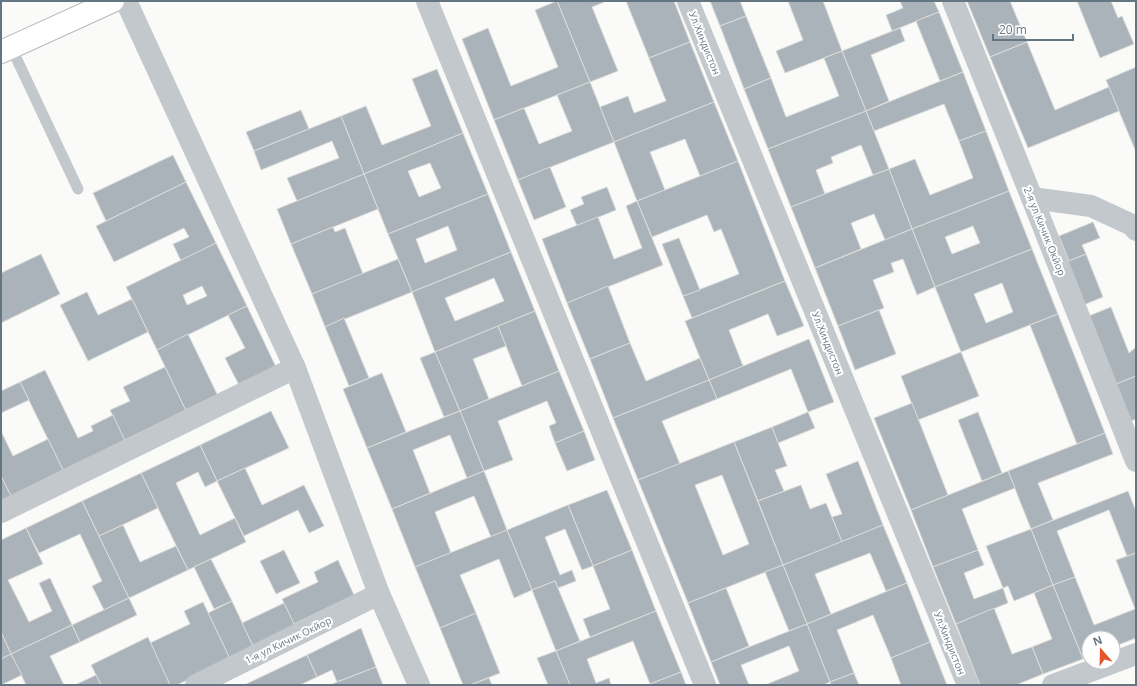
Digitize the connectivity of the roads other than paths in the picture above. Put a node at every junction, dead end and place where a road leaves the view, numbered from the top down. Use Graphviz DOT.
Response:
graph roads {
  1 [pos="113,1"];
  2 [pos="126,1"];
  3 [pos="427,1"];
  4 [pos="688,1"];
  5 [pos="953,1"];
  6 [pos="6,50"];
  7 [pos="78,189"];
  8 [pos="1032,198"];
  9 [pos="1136,230"];
  10 [pos="295,368"];
  11 [pos="1136,461"];
  12 [pos="1,512"];
  13 [pos="380,594"];
  14 [pos="1136,654"];
  15 [pos="196,685"];
  16 [pos="419,685"];
  17 [pos="705,685"];
  18 [pos="968,685"];
  19 [pos="1053,685"];
  1 -- 6 [label="highway"];
  2 -- 10 [label="street"];
  3 -- 17 [label="street"];
  4 -- 18 [label="street, Ул.Хиндистон"];
  5 -- 8 [label="street, 2-я ул Кичик Окйор"];
  6 -- 7 [label="lane"];
  8 -- 9 [label="street"];
  8 -- 11 [label="street, 2-я ул Кичик Окйор"];
  10 -- 12 [label="street"];
  10 -- 13 [label="street"];
  13 -- 15 [label="street, 1-я ул Кичик Окйор"];
  13 -- 16 [label="street"];
  14 -- 19 [label="street"];
}
